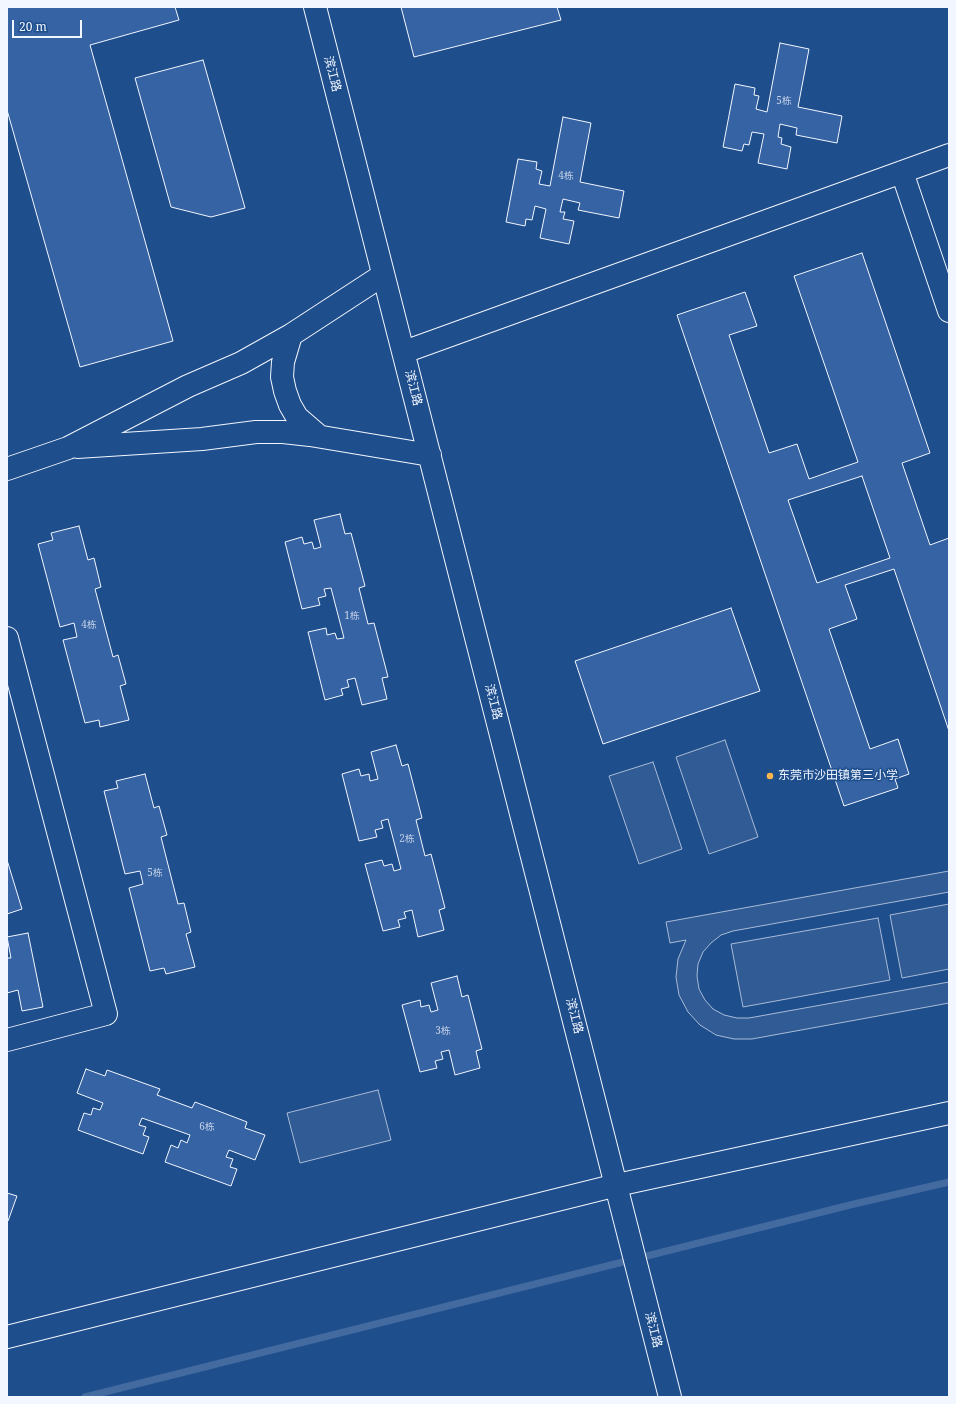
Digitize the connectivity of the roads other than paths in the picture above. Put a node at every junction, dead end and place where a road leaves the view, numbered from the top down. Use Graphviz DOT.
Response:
graph roads {
  1 [pos="315,7"];
  2 [pos="949,155"];
  3 [pos="902,172"];
  4 [pos="383,275"];
  5 [pos="949,311"];
  6 [pos="291,335"];
  7 [pos="404,352"];
  8 [pos="319,436"];
  9 [pos="68,448"];
  10 [pos="430,455"];
  11 [pos="7,469"];
  12 [pos="7,638"];
  13 [pos="7,1040"];
  14 [pos="949,1113"];
  15 [pos="617,1185"];
  16 [pos="7,1337"];
  17 [pos="670,1397"];
  1 -- 4 [label="street, 滨江路"];
  2 -- 3 [label="street"];
  3 -- 5 [label="street"];
  3 -- 7 [label="street"];
  4 -- 6 [label="street"];
  4 -- 7 [label="street, 滨江路"];
  6 -- 8 [label="street"];
  6 -- 9 [label="street"];
  7 -- 10 [label="street, 滨江路"];
  8 -- 9 [label="street"];
  8 -- 10 [label="street"];
  9 -- 11 [label="street"];
  10 -- 15 [label="street, 滨江路"];
  12 -- 13 [label="street"];
  14 -- 15 [label="street"];
  15 -- 16 [label="street"];
  15 -- 17 [label="street, 滨江路"];
}
